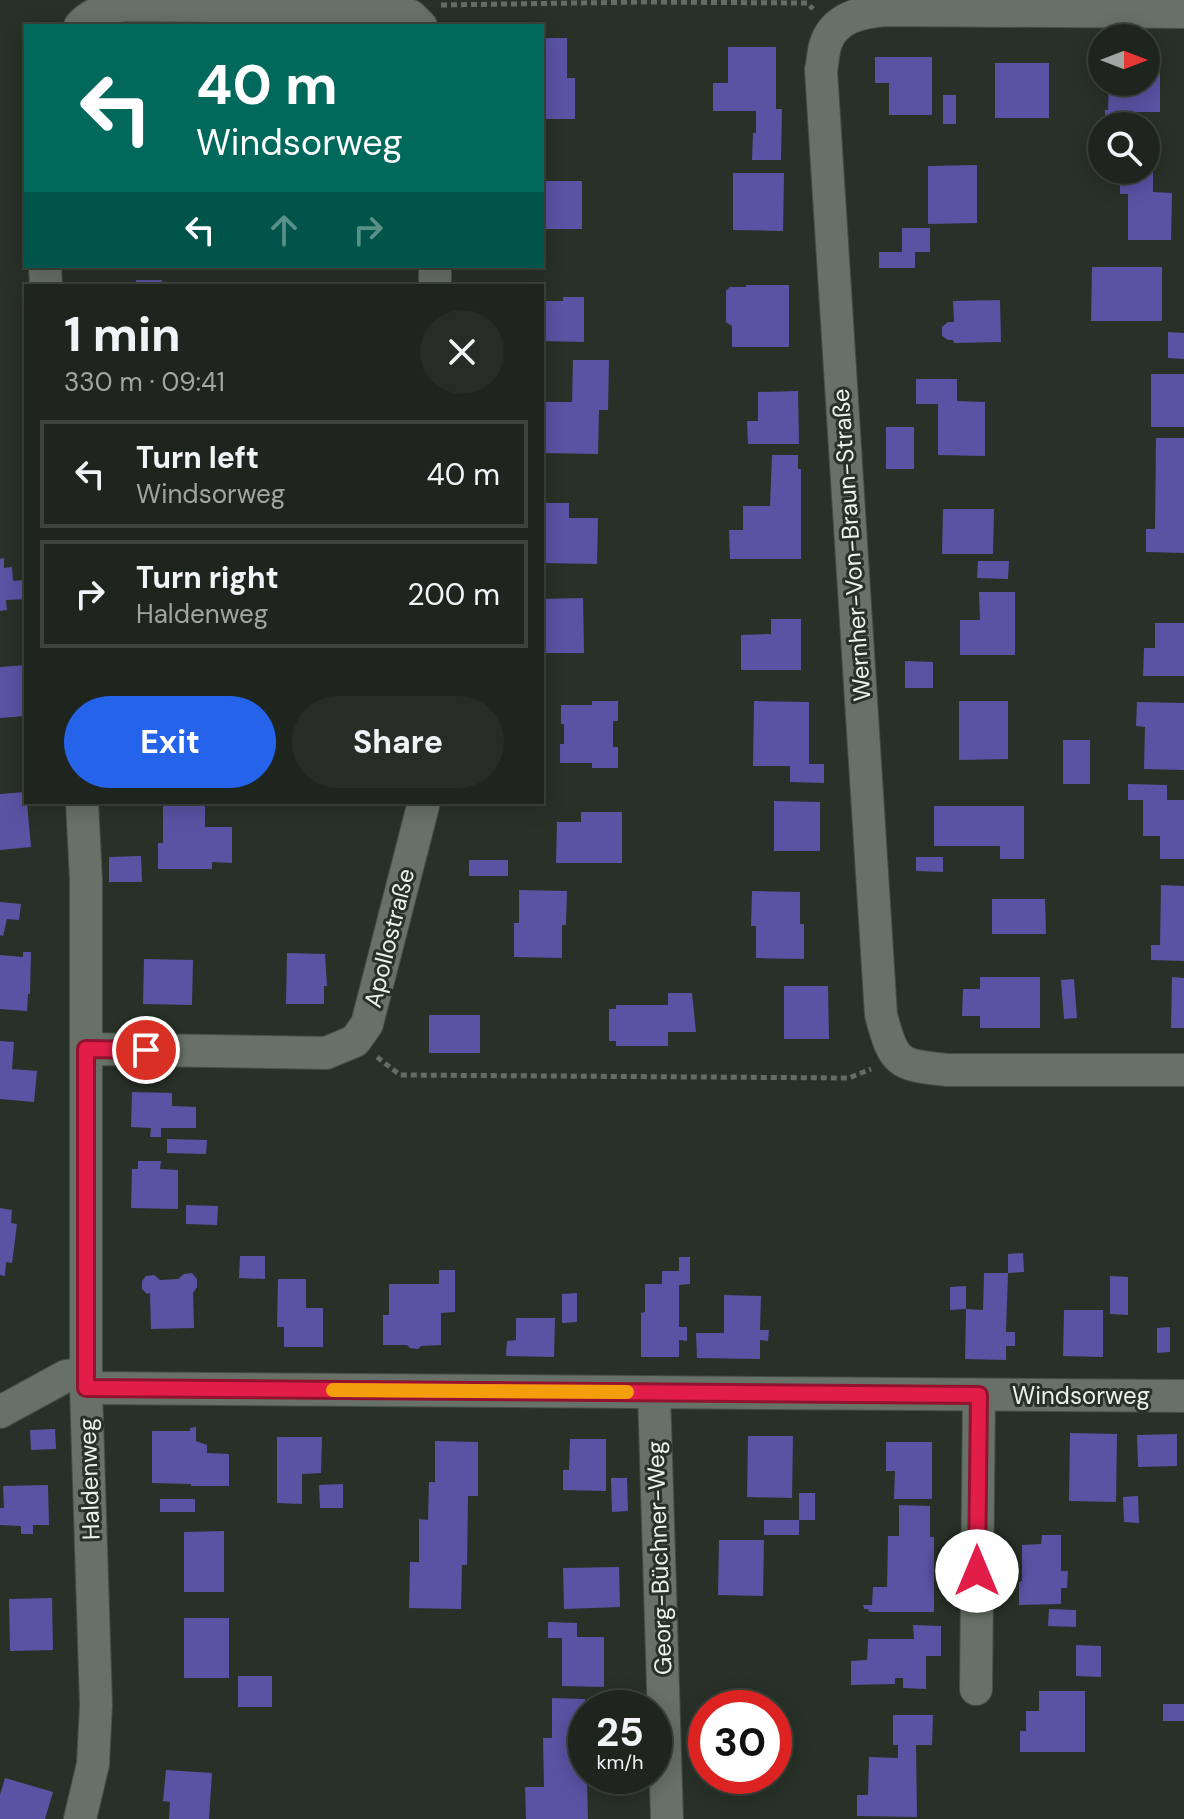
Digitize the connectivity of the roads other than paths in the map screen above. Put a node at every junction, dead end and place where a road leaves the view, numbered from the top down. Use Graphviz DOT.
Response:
graph roads {
  1 [pos="1184,12"];
  2 [pos="416,21"];
  3 [pos="82,23"];
  4 [pos="82,804"];
  5 [pos="423,804"];
  6 [pos="86,1049"];
  7 [pos="1184,1070"];
  8 [pos="86,1380"];
  9 [pos="654,1392"];
  10 [pos="979,1395"];
  11 [pos="1184,1396"];
  12 [pos="0,1412"];
  13 [pos="976,1689"];
  14 [pos="80,1819"];
  15 [pos="667,1819"];
  1 -- 7 [label="street, Wernher-Von-Braun-Straße"];
  2 -- 3 [label="street"];
  4 -- 6 [label="street, Haldenweg"];
  5 -- 6 [label="street, Apollostraße"];
  6 -- 8 [label="street, Haldenweg"];
  8 -- 9 [label="street, Windsorweg"];
  8 -- 12 [label="street, Windsorweg"];
  8 -- 14 [label="street, Haldenweg"];
  9 -- 10 [label="street, Windsorweg"];
  9 -- 15 [label="street, Georg-Büchner-Weg"];
  10 -- 11 [label="street, Windsorweg"];
  10 -- 13 [label="street, Windsorweg"];
}
